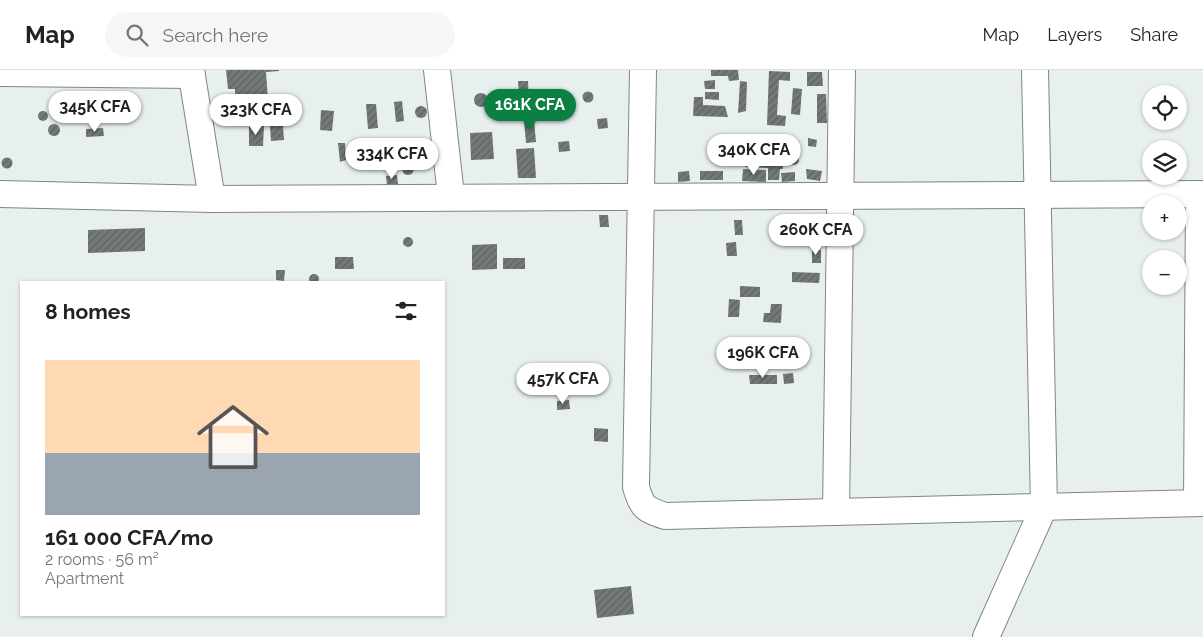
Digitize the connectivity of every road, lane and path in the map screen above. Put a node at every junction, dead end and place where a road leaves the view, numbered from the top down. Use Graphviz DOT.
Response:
graph roads {
  1 [pos="437,70"];
  2 [pos="644,70"];
  3 [pos="842,70"];
  4 [pos="1035,70"];
  5 [pos="192,72"];
  6 [pos="0,73"];
  7 [pos="1036,193"];
  8 [pos="0,194"];
  9 [pos="1201,194"];
  10 [pos="451,196"];
  11 [pos="641,196"];
  12 [pos="841,196"];
  13 [pos="212,200"];
  14 [pos="1200,503"];
  15 [pos="1044,507"];
  16 [pos="836,512"];
  17 [pos="986,637"];
  1 -- 10 [label="street"];
  2 -- 11 [label="street"];
  3 -- 12 [label="street"];
  4 -- 7 [label="street"];
  5 -- 6 [label="street"];
  5 -- 13 [label="street"];
  7 -- 9 [label="street"];
  7 -- 12 [label="street"];
  7 -- 15 [label="street"];
  8 -- 13 [label="street"];
  9 -- 14 [label="street"];
  10 -- 11 [label="street"];
  10 -- 13 [label="street"];
  11 -- 12 [label="street"];
  11 -- 16 [label="street"];
  12 -- 16 [label="street"];
  14 -- 15 [label="street"];
  15 -- 16 [label="street"];
  15 -- 17 [label="street"];
}
